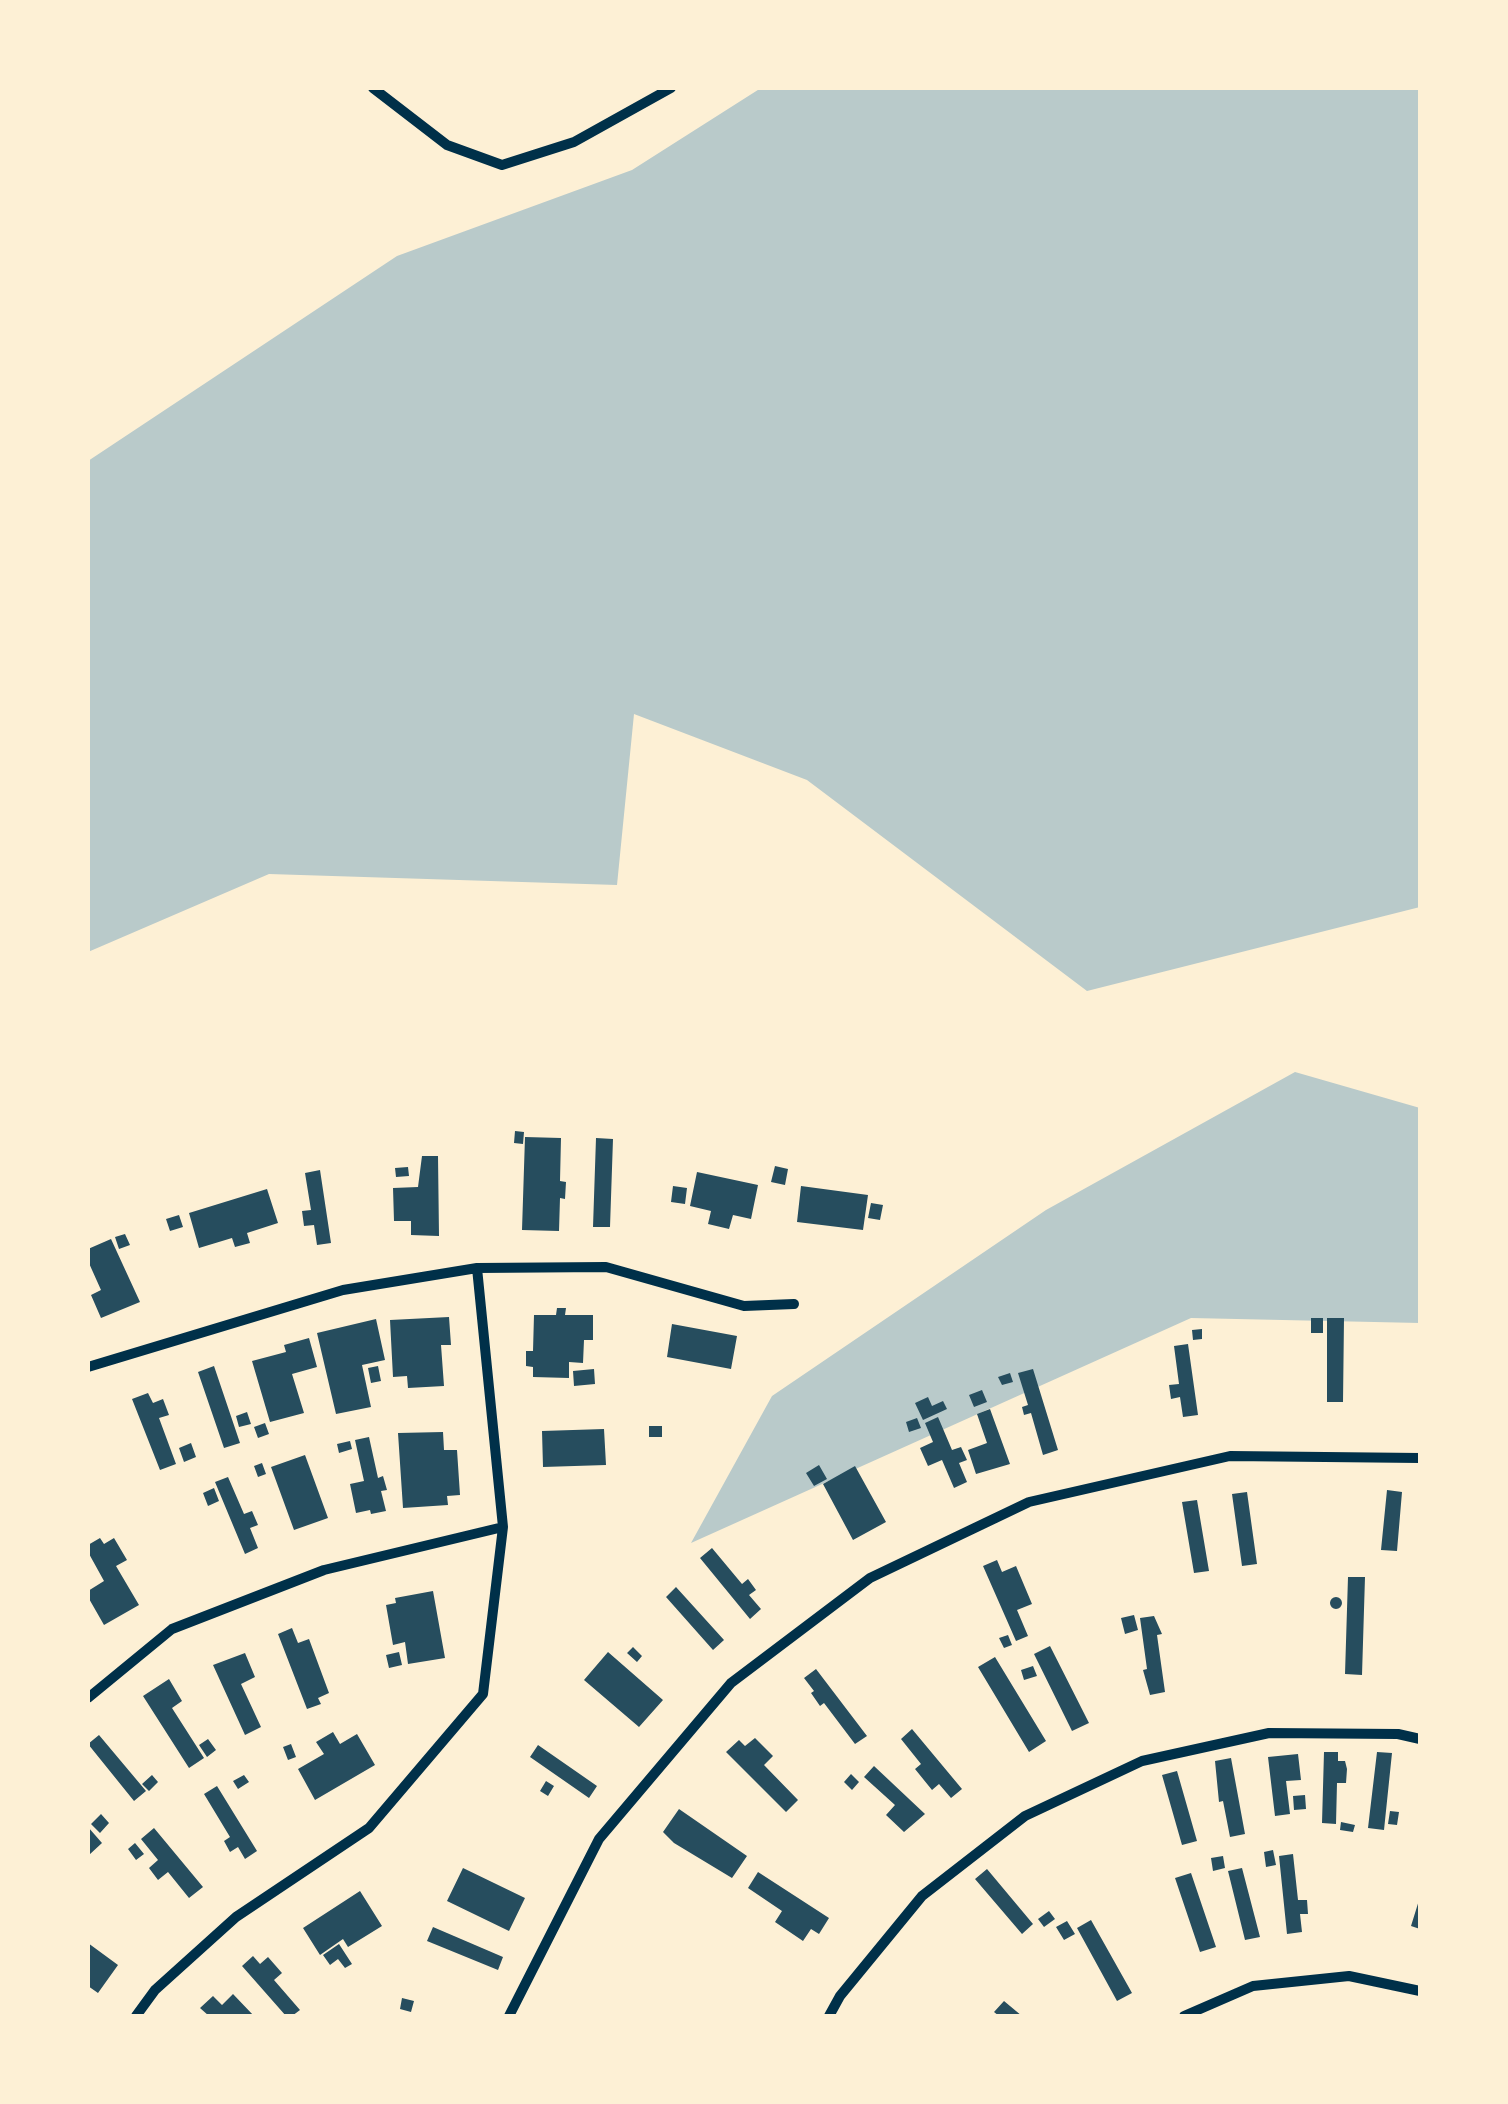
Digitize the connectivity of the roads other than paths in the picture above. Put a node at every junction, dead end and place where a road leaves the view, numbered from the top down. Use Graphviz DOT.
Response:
graph roads {
  1 [pos="372,88"];
  2 [pos="671,88"];
  3 [pos="478,1268"];
  4 [pos="794,1304"];
  5 [pos="88,1366"];
  6 [pos="1420,1458"];
  7 [pos="503,1527"];
  8 [pos="88,1698"];
  9 [pos="1420,1738"];
  10 [pos="1420,1990"];
  11 [pos="136,2016"];
  12 [pos="509,2016"];
  13 [pos="830,2016"];
  14 [pos="1184,2016"];
  1 -- 2 [label="street"];
  3 -- 4 [label="street"];
  3 -- 5 [label="street"];
  3 -- 7 [label="street"];
  6 -- 12 [label="street"];
  7 -- 8 [label="street"];
  7 -- 11 [label="street"];
  9 -- 13 [label="street"];
  10 -- 14 [label="street"];
}
